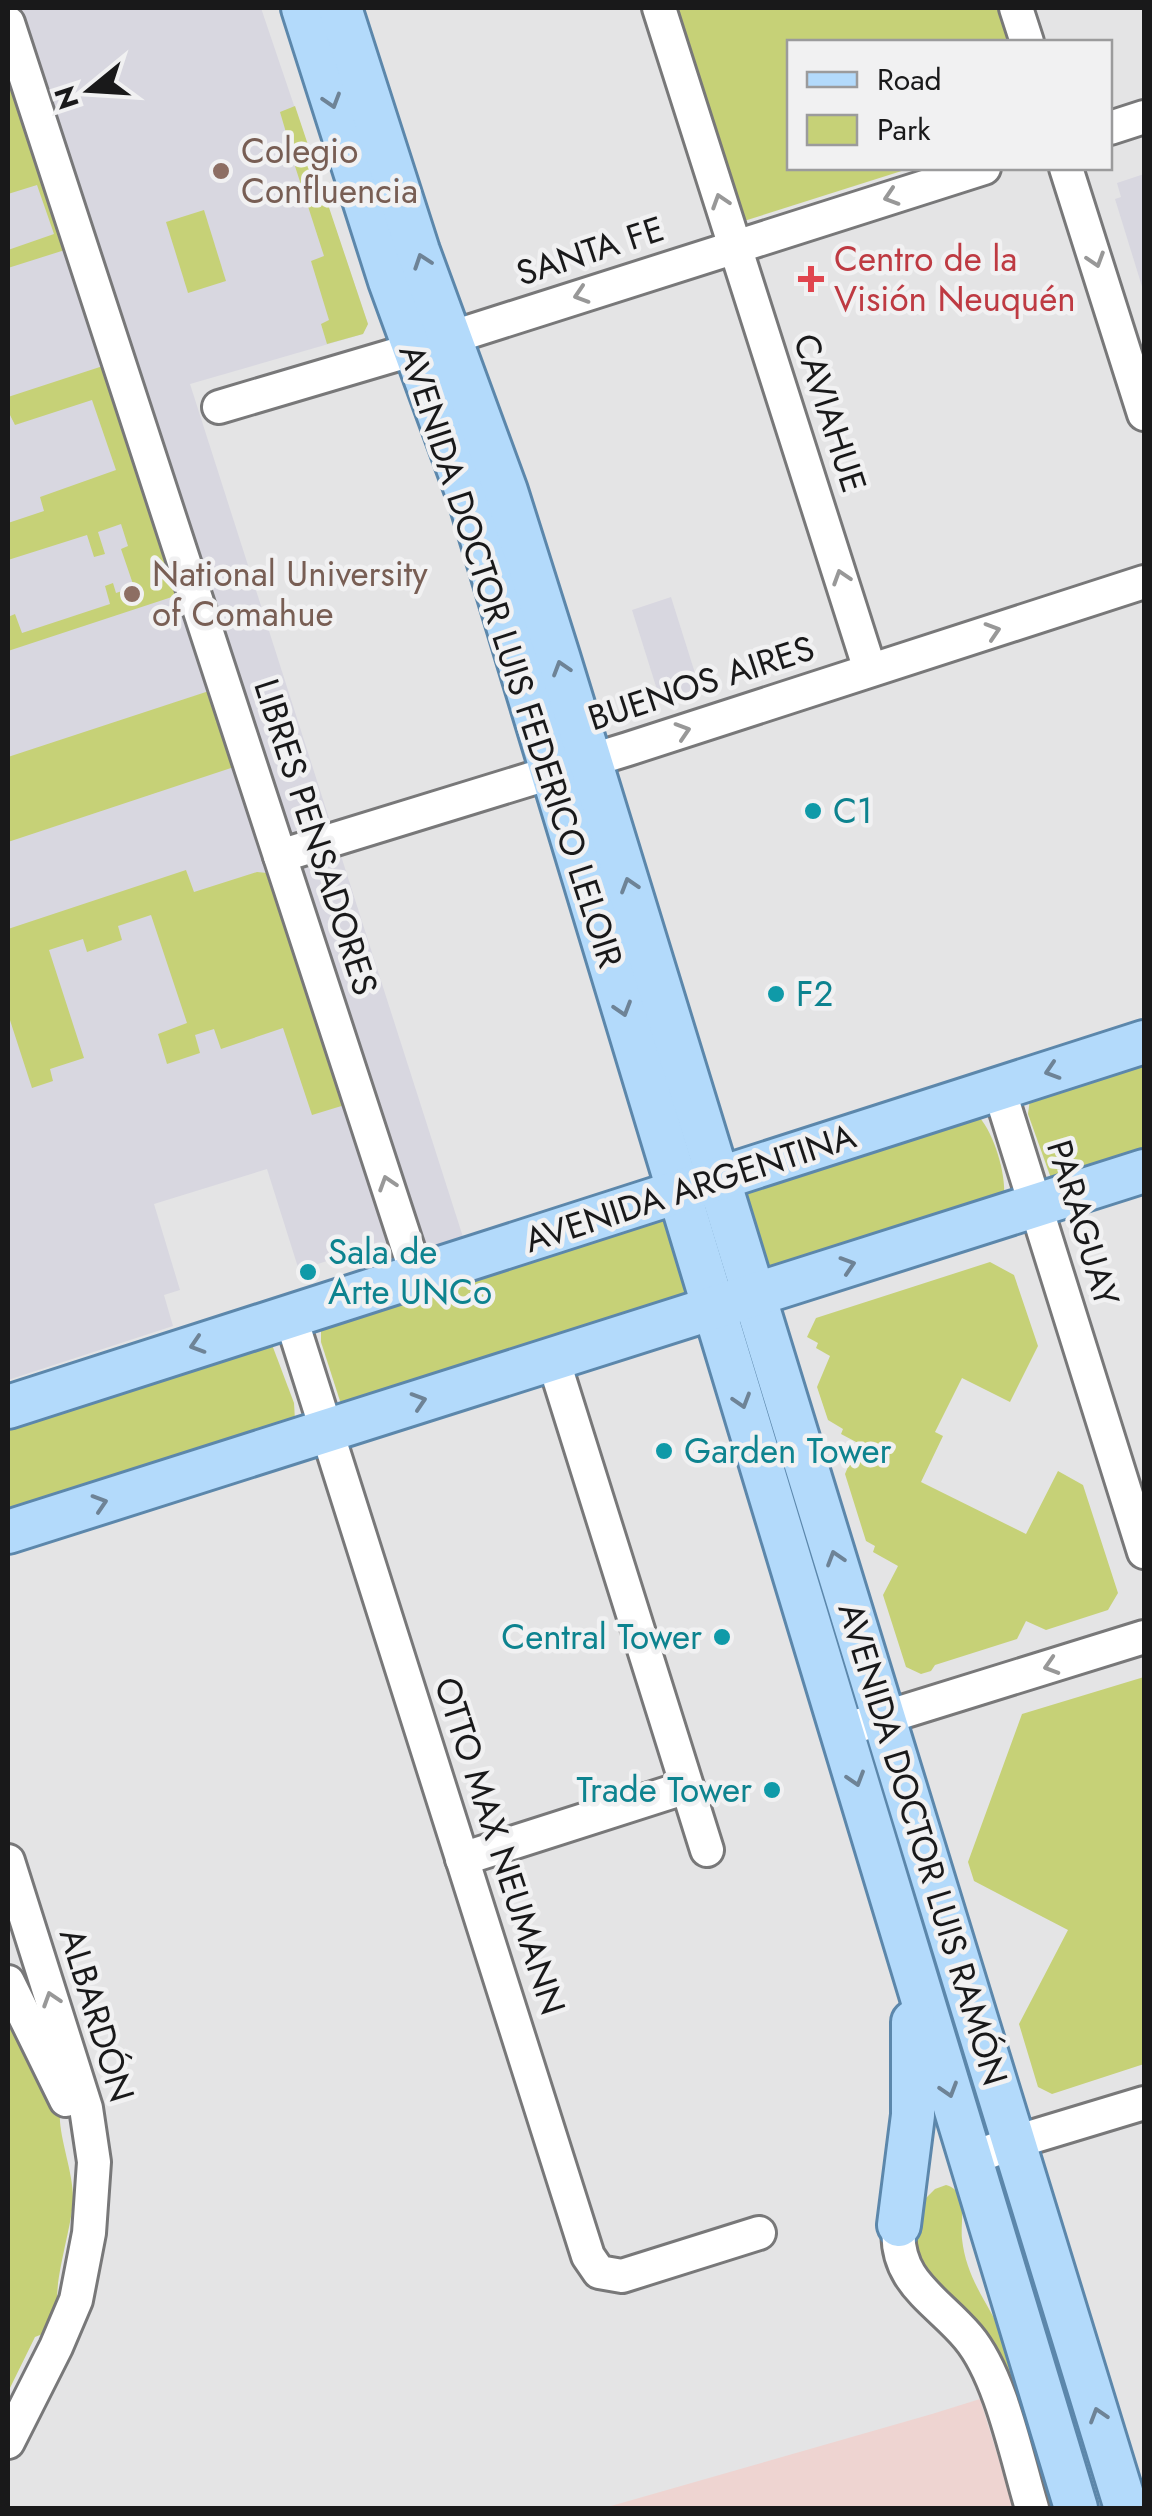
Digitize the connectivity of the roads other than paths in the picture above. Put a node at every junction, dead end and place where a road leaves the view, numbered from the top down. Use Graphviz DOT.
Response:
graph roads {
  1 [pos="304,8"];
  2 [pos="340,8"];
  3 [pos="659,8"];
  4 [pos="1016,8"];
  5 [pos="8,24"];
  6 [pos="1026,40"];
  7 [pos="1144,117"];
  8 [pos="1112,127"];
  9 [pos="978,170"];
  10 [pos="1067,170"];
  11 [pos="735,246"];
  12 [pos="432,343"];
  13 [pos="219,408"];
  14 [pos="1144,414"];
  15 [pos="1144,582"];
  16 [pos="870,670"];
  17 [pos="571,767"];
  18 [pos="280,856"];
  19 [pos="1144,1042"];
  20 [pos="999,1088"];
  21 [pos="1144,1171"];
  22 [pos="720,1178"];
  23 [pos="679,1192"];
  24 [pos="1036,1206"];
  25 [pos="418,1276"];
  26 [pos="755,1295"];
  27 [pos="714,1307"];
  28 [pos="290,1315"];
  29 [pos="553,1359"];
  30 [pos="8,1407"];
  31 [pos="326,1431"];
  32 [pos="8,1532"];
  33 [pos="1144,1552"];
  34 [pos="1144,1637"];
  35 [pos="884,1718"];
  36 [pos="841,1731"];
  37 [pos="687,1787"];
  38 [pos="706,1850"];
  39 [pos="462,1858"];
  40 [pos="8,1862"];
  41 [pos="904,1936"];
  42 [pos="8,1982"];
  43 [pos="1144,2103"];
  44 [pos="1014,2142"];
  45 [pos="970,2159"];
  46 [pos="92,2195"];
  47 [pos="899,2225"];
  48 [pos="759,2234"];
  49 [pos="8,2442"];
  50 [pos="1032,2508"];
  51 [pos="1076,2508"];
  52 [pos="1126,2508"];
  1 -- 12 [label="main road, AVENIDA DOCTOR LUIS FEDERICO LELOIR, one-way"];
  12 -- 2 [label="main road, AVENIDA DOCTOR LUIS FEDERICO LELOIR, one-way"];
  11 -- 3 [label="street, CAVIAHUE, one-way"];
  4 -- 6 [label="street"];
  5 -- 18 [label="street, LIBRES PENSADORES"];
  7 -- 8 [label="street"];
  9 -- 11 [label="street, SANTA FE, one-way"];
  10 -- 14 [label="street, one-way"];
  11 -- 12 [label="street, SANTA FE, one-way"];
  16 -- 11 [label="street, CAVIAHUE, one-way"];
  12 -- 13 [label="street, SANTA FE"];
  12 -- 17 [label="main road, AVENIDA DOCTOR LUIS FEDERICO LELOIR"];
  16 -- 15 [label="street, BUENOS AIRES, one-way"];
  17 -- 16 [label="street, BUENOS AIRES, one-way"];
  17 -- 18 [label="street, BUENOS AIRES"];
  22 -- 17 [label="main road, AVENIDA DOCTOR LUIS FEDERICO LELOIR, one-way"];
  17 -- 23 [label="main road, AVENIDA DOCTOR LUIS FEDERICO LELOIR, one-way"];
  25 -- 18 [label="street, LIBRES PENSADORES, one-way"];
  19 -- 20 [label="main road, AVENIDA ARGENTINA, one-way"];
  20 -- 22 [label="main road, AVENIDA ARGENTINA"];
  20 -- 24 [label="street, PARAGUAY"];
  21 -- 24 [label="main road"];
  22 -- 23 [label="main road, AVENIDA ARGENTINA"];
  22 -- 26 [label="main road, AVENIDA DOCTOR LUIS RAMÓN"];
  23 -- 25 [label="main road, AVENIDA ARGENTINA"];
  23 -- 27 [label="main road, AVENIDA DOCTOR LUIS RAMÓN"];
  26 -- 24 [label="main road, one-way"];
  24 -- 33 [label="street, PARAGUAY"];
  25 -- 28 [label="main road, AVENIDA ARGENTINA"];
  26 -- 27 [label="main road"];
  35 -- 26 [label="main road, AVENIDA DOCTOR LUIS RAMÓN, one-way"];
  27 -- 29 [label="main road"];
  27 -- 36 [label="main road, AVENIDA DOCTOR LUIS RAMÓN, one-way"];
  28 -- 30 [label="main road, AVENIDA ARGENTINA, one-way"];
  28 -- 31 [label="street, OTTO MAX NEUMANN"];
  31 -- 29 [label="main road, one-way"];
  29 -- 37 [label="street"];
  32 -- 31 [label="main road, one-way"];
  31 -- 39 [label="street, OTTO MAX NEUMANN"];
  34 -- 35 [label="street, one-way"];
  35 -- 36 [label="street"];
  35 -- 44 [label="main road, AVENIDA DOCTOR LUIS RAMÓN"];
  36 -- 41 [label="main road, AVENIDA DOCTOR LUIS RAMÓN, one-way"];
  37 -- 38 [label="street"];
  37 -- 39 [label="street"];
  39 -- 48 [label="street, OTTO MAX NEUMANN"];
  46 -- 40 [label="street, ALBARDÓN, one-way"];
  41 -- 45 [label="main road, AVENIDA DOCTOR LUIS RAMÓN, one-way"];
  41 -- 47 [label="main road"];
  42 -- 46 [label="street, ALBARDÓN"];
  43 -- 44 [label="street"];
  44 -- 45 [label="street"];
  52 -- 44 [label="main road, AVENIDA DOCTOR LUIS RAMÓN, one-way"];
  45 -- 47 [label="main road"];
  45 -- 51 [label="main road, AVENIDA DOCTOR LUIS RAMÓN"];
  46 -- 49 [label="street, ALBARDÓN"];
  47 -- 50 [label="street"];
}
